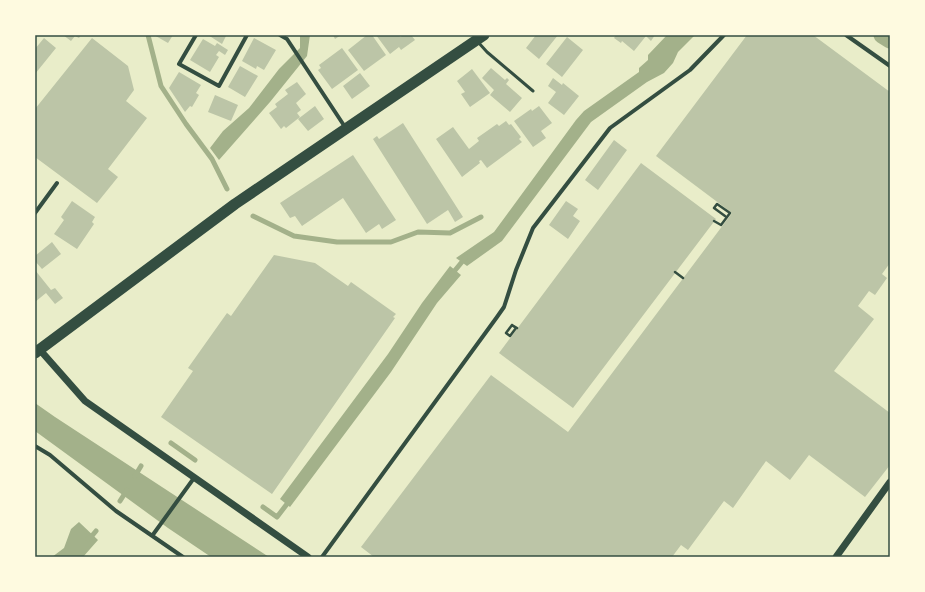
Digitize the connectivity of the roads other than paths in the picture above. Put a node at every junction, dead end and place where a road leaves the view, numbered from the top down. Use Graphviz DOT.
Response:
graph roads {
  1 [pos="196,35"];
  2 [pos="247,35"];
  3 [pos="280,35"];
  4 [pos="724,35"];
  5 [pos="846,35"];
  6 [pos="481,38"];
  7 [pos="890,66"];
  8 [pos="533,91"];
  9 [pos="346,129"];
  10 [pos="57,183"];
  11 [pos="35,213"];
  12 [pos="37,352"];
  13 [pos="35,446"];
  14 [pos="194,478"];
  15 [pos="890,482"];
  16 [pos="152,536"];
  17 [pos="183,557"];
  18 [pos="308,557"];
  19 [pos="322,557"];
  20 [pos="836,557"];
  1 -- 2 [label="street"];
  3 -- 9 [label="street"];
  4 -- 19 [label="street"];
  5 -- 7 [label="street"];
  6 -- 8 [label="lane"];
  6 -- 9 [label="highway"];
  9 -- 12 [label="highway"];
  10 -- 11 [label="street"];
  12 -- 14 [label="street"];
  13 -- 16 [label="street"];
  14 -- 16 [label="street"];
  14 -- 18 [label="street"];
  15 -- 20 [label="street"];
  16 -- 17 [label="street"];
}
